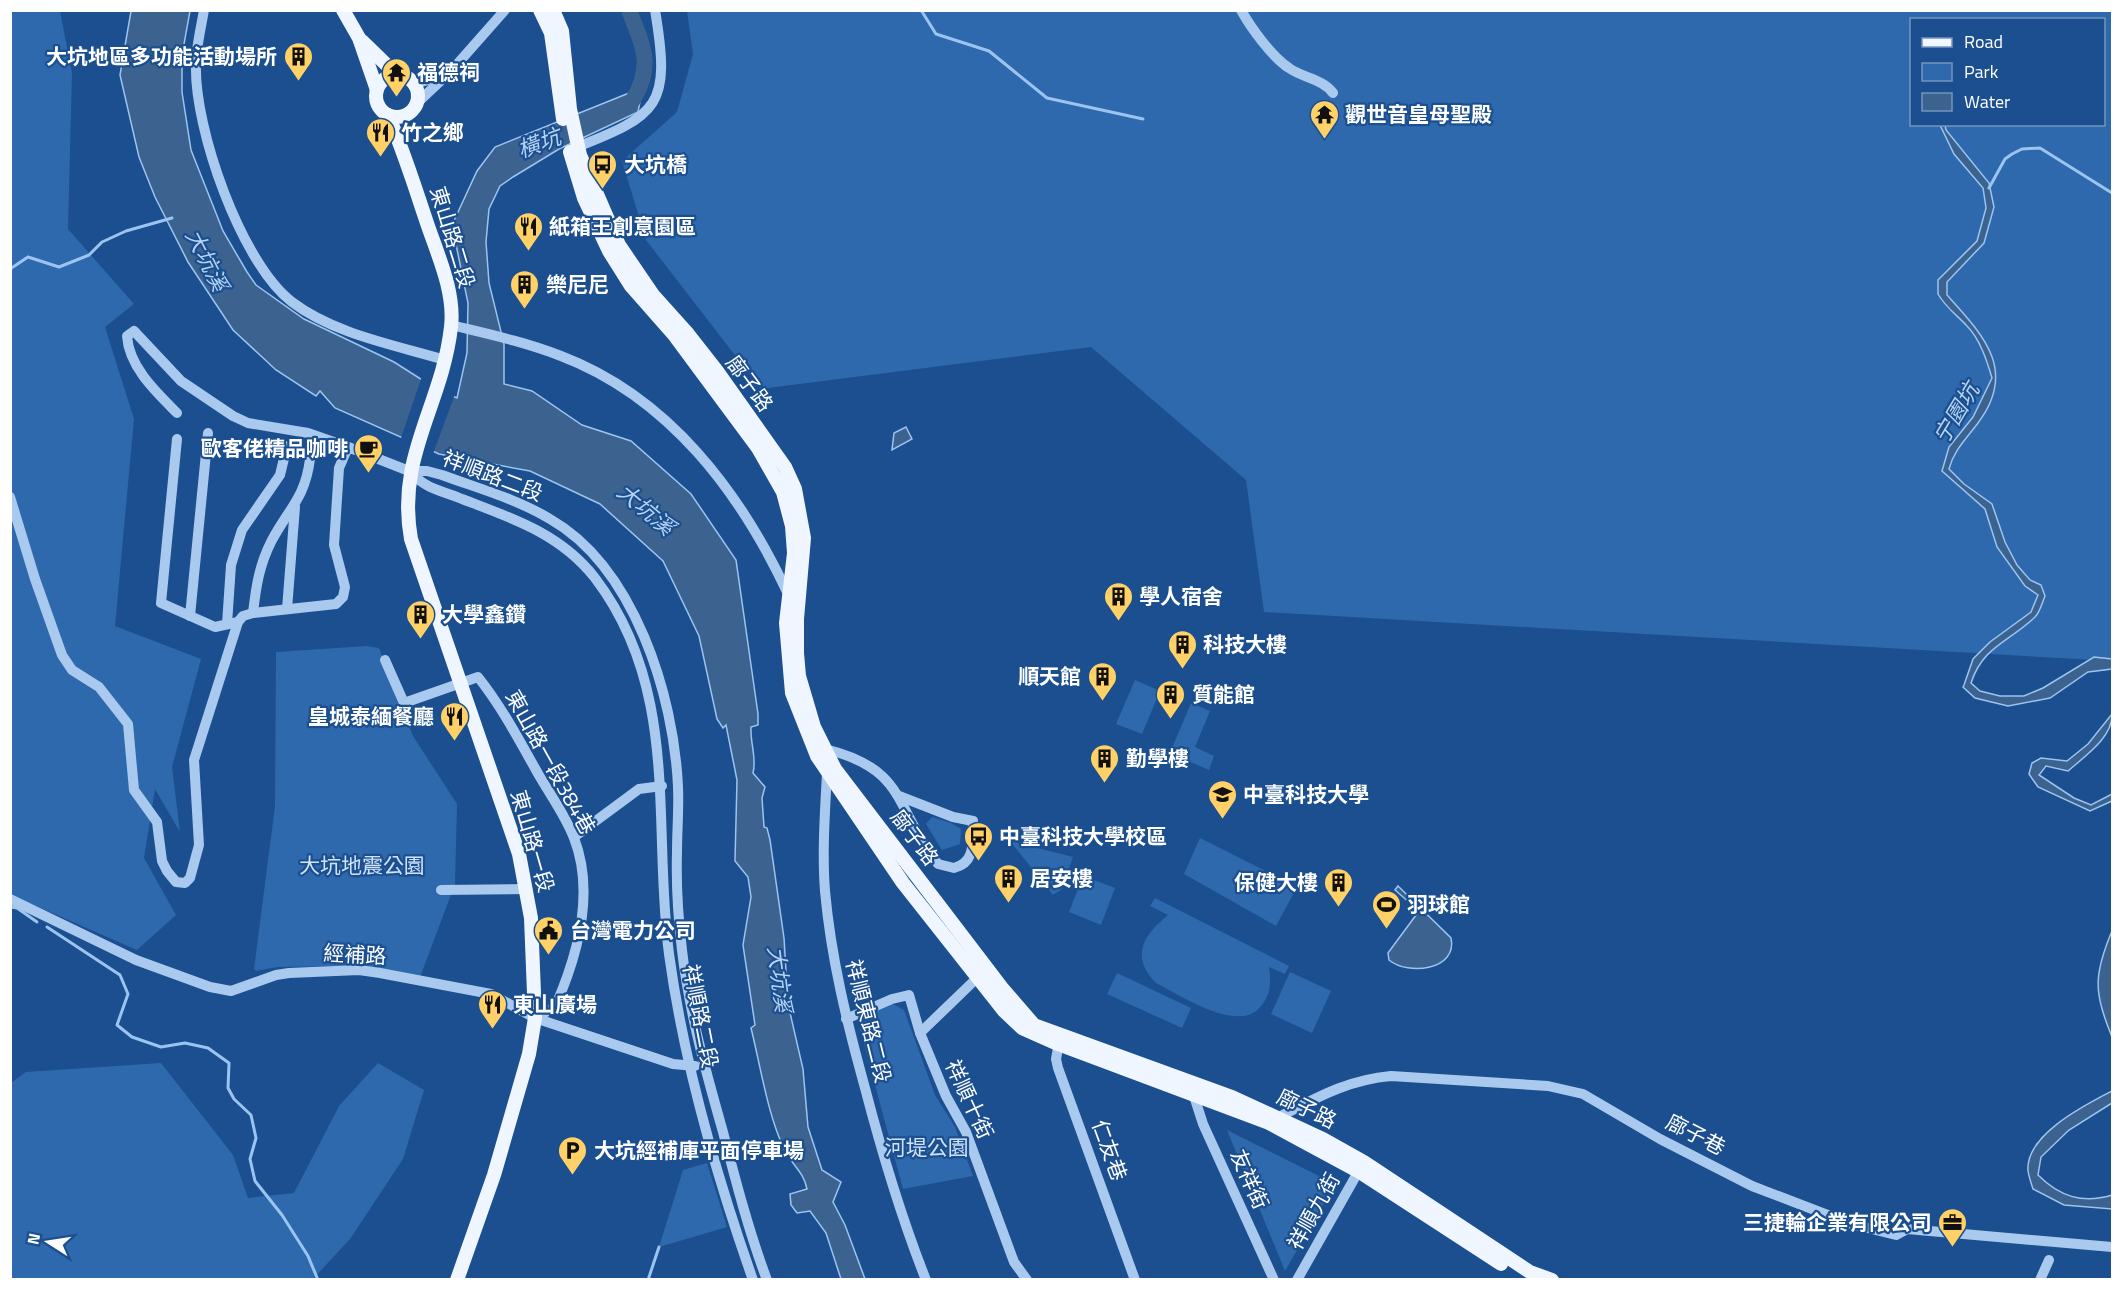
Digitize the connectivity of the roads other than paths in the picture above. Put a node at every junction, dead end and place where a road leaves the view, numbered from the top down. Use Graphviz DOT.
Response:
graph roads {
  1 [pos="204,10"];
  2 [pos="343,10"];
  3 [pos="505,10"];
  4 [pos="540,10"];
  5 [pos="553,10"];
  6 [pos="655,10"];
  7 [pos="1241,10"];
  8 [pos="359,38"];
  9 [pos="452,70"];
  10 [pos="397,75"];
  11 [pos="414,84"];
  12 [pos="377,90"];
  13 [pos="1333,93"];
  14 [pos="413,108"];
  15 [pos="566,111"];
  16 [pos="388,115"];
  17 [pos="573,147"];
  18 [pos="402,148"];
  19 [pos="457,326"];
  20 [pos="445,360"];
  21 [pos="177,413"];
  22 [pos="208,433"];
  23 [pos="177,439"];
  24 [pos="287,446"];
  25 [pos="348,447"];
  26 [pos="415,452"];
  27 [pos="310,459"];
  28 [pos="410,471"];
  29 [pos="10,497"];
  30 [pos="295,506"];
  31 [pos="788,594"];
  32 [pos="287,609"];
  33 [pos="253,613"];
  34 [pos="190,616"];
  35 [pos="238,622"];
  36 [pos="226,624"];
  37 [pos="385,660"];
  38 [pos="458,682"];
  39 [pos="821,753"];
  40 [pos="831,771"];
  41 [pos="662,786"];
  42 [pos="899,796"];
  43 [pos="574,837"];
  44 [pos="527,889"];
  45 [pos="441,890"];
  46 [pos="10,899"];
  47 [pos="977,978"];
  48 [pos="535,1018"];
  49 [pos="846,1019"];
  50 [pos="920,1033"];
  51 [pos="1059,1039"];
  52 [pos="704,1064"];
  53 [pos="690,1066"];
  54 [pos="1192,1093"];
  55 [pos="1274,1120"];
  56 [pos="1361,1167"];
  57 [pos="2112,1247"];
  58 [pos="2049,1260"];
  59 [pos="1526,1277"];
  60 [pos="457,1280"];
  61 [pos="753,1280"];
  62 [pos="767,1280"];
  63 [pos="926,1280"];
  64 [pos="1027,1280"];
  65 [pos="1135,1280"];
  66 [pos="1274,1280"];
  67 [pos="1297,1280"];
  68 [pos="1552,1280"];
  69 [pos="2040,1280"];
  1 -- 20 [label="street"];
  2 -- 8 [label="main road"];
  3 -- 9 [label="street"];
  4 -- 15 [label="main road"];
  5 -- 15 [label="main road"];
  6 -- 17 [label="street"];
  7 -- 13 [label="street"];
  8 -- 10 [label="main road"];
  8 -- 12 [label="main road"];
  9 -- 11 [label="street"];
  9 -- 14 [label="street"];
  10 -- 11 [label="main road"];
  10 -- 12 [label="main road"];
  11 -- 14 [label="main road"];
  12 -- 16 [label="main road"];
  14 -- 16 [label="main road"];
  14 -- 18 [label="main road"];
  15 -- 17 [label="main road"];
  16 -- 18 [label="main road, 東山路二段"];
  17 -- 31 [label="main road, 廍子路"];
  17 -- 39 [label="main road, 廍子路"];
  18 -- 19 [label="main road, 東山路二段"];
  19 -- 20 [label="main road, 東山路二段"];
  19 -- 31 [label="street"];
  20 -- 26 [label="main road, 東山路二段"];
  21 -- 25 [label="street"];
  22 -- 34 [label="street"];
  23 -- 34 [label="street"];
  24 -- 36 [label="street"];
  25 -- 28 [label="street"];
  25 -- 32 [label="street"];
  26 -- 28 [label="main road, 東山路一段"];
  27 -- 30 [label="street"];
  28 -- 38 [label="main road, 東山路一段"];
  28 -- 41 [label="street, 祥順路二段"];
  28 -- 52 [label="street, 祥順路二段"];
  29 -- 35 [label="street"];
  30 -- 32 [label="street"];
  30 -- 33 [label="street"];
  31 -- 39 [label="main road, 廍子路"];
  32 -- 33 [label="street"];
  33 -- 35 [label="street"];
  34 -- 36 [label="street"];
  35 -- 36 [label="street"];
  37 -- 38 [label="street"];
  38 -- 43 [label="street, 東山路一段384巷"];
  38 -- 44 [label="main road, 東山路一段"];
  39 -- 40 [label="main road, 廍子路"];
  39 -- 42 [label="street"];
  40 -- 47 [label="main road, 廍子路"];
  40 -- 49 [label="street, 祥順東路二段"];
  40 -- 51 [label="main road, 廍子路"];
  41 -- 43 [label="street"];
  41 -- 53 [label="street, 祥順路二段"];
  42 -- 42 [label="street"];
  43 -- 48 [label="street, 東山路一段384巷"];
  44 -- 45 [label="street"];
  44 -- 48 [label="main road, 東山路一段"];
  46 -- 48 [label="street, 經補路"];
  47 -- 50 [label="street"];
  47 -- 51 [label="main road, 廍子路"];
  48 -- 53 [label="street, 經補路"];
  48 -- 60 [label="main road, 東山路一段"];
  49 -- 50 [label="street, 祥順十街"];
  49 -- 63 [label="street, 祥順東路二段"];
  50 -- 64 [label="street, 祥順十街"];
  51 -- 54 [label="main road, 廍子路"];
  51 -- 55 [label="main road, 廍子路"];
  51 -- 65 [label="street, 仁友巷"];
  52 -- 53 [label="street, 經補路"];
  52 -- 62 [label="street, 祥順路二段"];
  53 -- 61 [label="street, 祥順路二段"];
  54 -- 55 [label="main road, 廍子路"];
  54 -- 66 [label="street, 友祥街"];
  55 -- 56 [label="main road, 廍子路"];
  55 -- 57 [label="street, 廍子巷"];
  56 -- 59 [label="main road, 廍子路"];
  56 -- 67 [label="street, 祥順九街"];
  58 -- 69 [label="street"];
  59 -- 68 [label="main road, 廍子路"];
}
